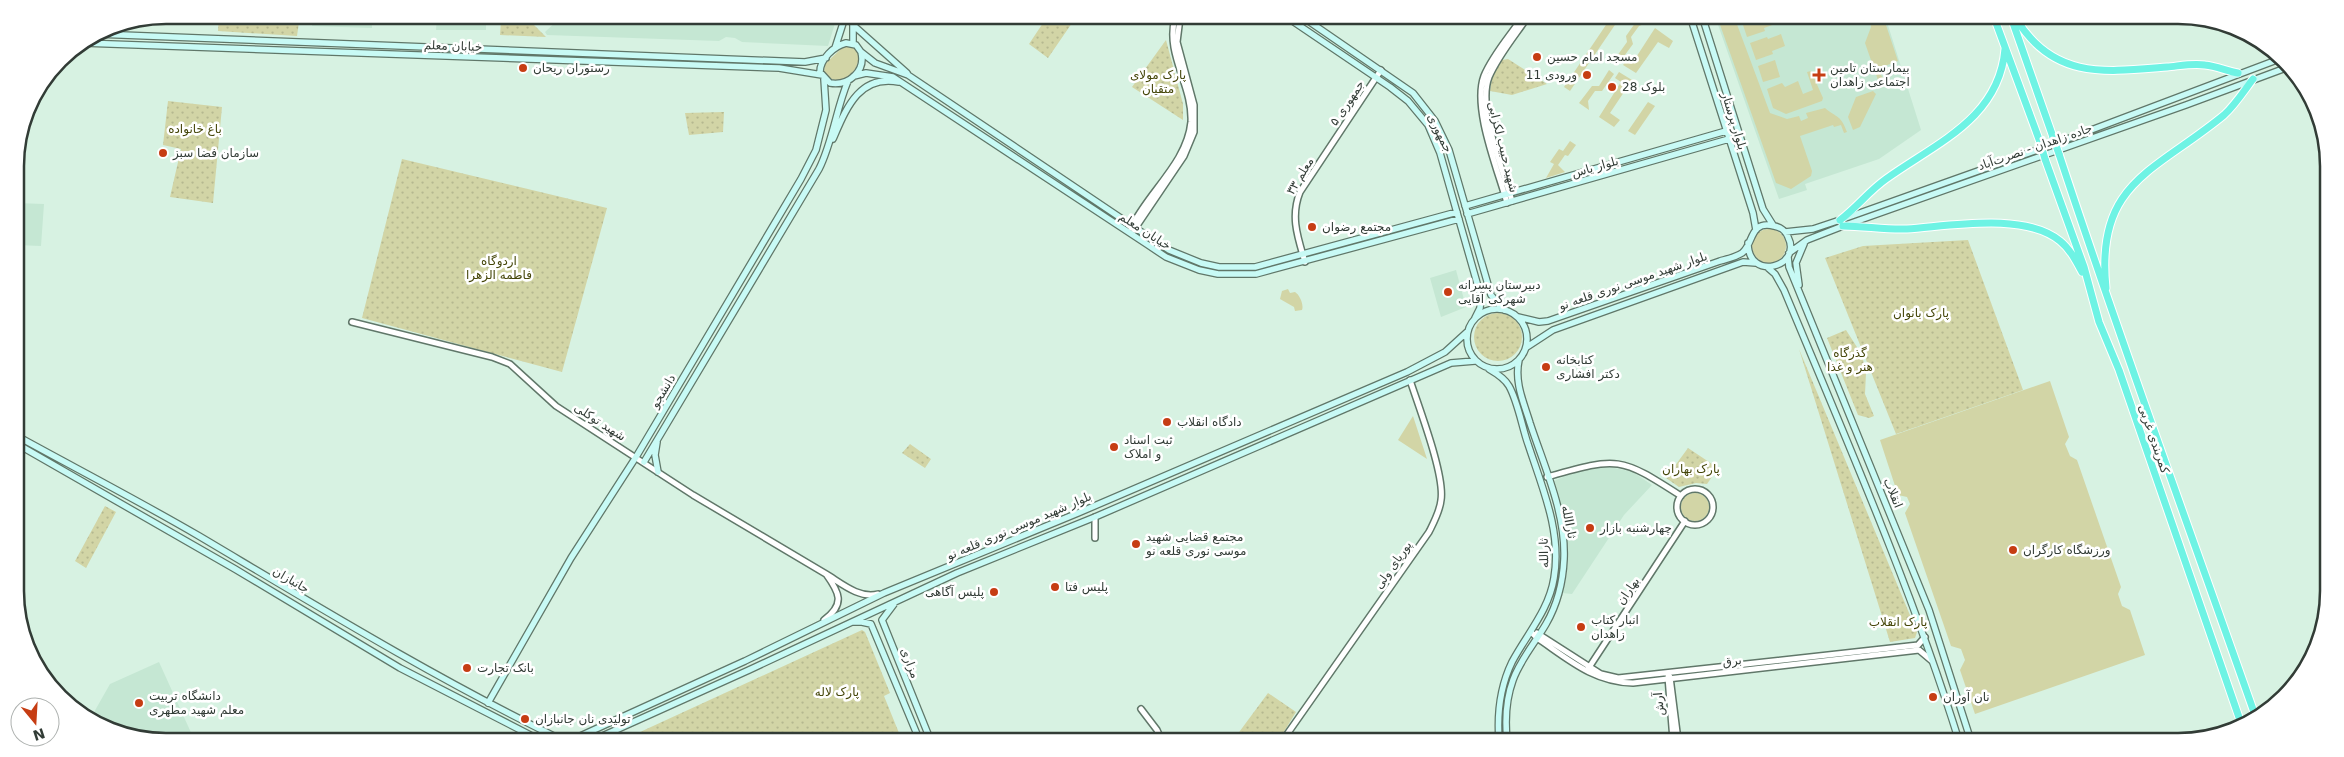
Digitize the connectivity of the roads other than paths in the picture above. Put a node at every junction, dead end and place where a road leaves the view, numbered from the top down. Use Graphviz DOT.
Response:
graph roads {
  1 [pos="843,24"];
  2 [pos="1174,24"];
  3 [pos="1180,24"];
  4 [pos="1297,24"];
  5 [pos="1313,24"];
  6 [pos="1518,24"];
  7 [pos="1523,24"];
  8 [pos="1693,24"];
  9 [pos="1705,24"];
  10 [pos="1996,24"];
  11 [pos="2013,24"];
  12 [pos="2021,24"];
  13 [pos="852,25"];
  14 [pos="111,35"];
  15 [pos="94,43"];
  16 [pos="853,43"];
  17 [pos="1362,49"];
  18 [pos="2005,49"];
  19 [pos="834,50"];
  20 [pos="862,52"];
  21 [pos="1501,53"];
  22 [pos="592,54"];
  23 [pos="1359,55"];
  24 [pos="826,58"];
  25 [pos="592,61"];
  26 [pos="780,61"];
  27 [pos="2274,61"];
  28 [pos="779,68"];
  29 [pos="2282,69"];
  30 [pos="1381,70"];
  31 [pos="2238,74"];
  32 [pos="908,75"];
  33 [pos="854,76"];
  34 [pos="823,77"];
  35 [pos="1376,77"];
  36 [pos="2253,79"];
  37 [pos="848,80"];
  38 [pos="904,83"];
  39 [pos="826,110"];
  40 [pos="836,112"];
  41 [pos="1726,131"];
  42 [pos="1716,134"];
  43 [pos="1729,139"];
  44 [pos="1335,140"];
  45 [pos="1718,142"];
  46 [pos="827,153"];
  47 [pos="1540,186"];
  48 [pos="1542,193"];
  49 [pos="1507,194"];
  50 [pos="1510,202"];
  51 [pos="1465,206"];
  52 [pos="1763,209"];
  53 [pos="1457,212"];
  54 [pos="1752,213"];
  55 [pos="1467,214"];
  56 [pos="1459,219"];
  57 [pos="1841,223"];
  58 [pos="1773,225"];
  59 [pos="1134,227"];
  60 [pos="1756,230"];
  61 [pos="1785,232"];
  62 [pos="1130,233"];
  63 [pos="1807,240"];
  64 [pos="1748,243"];
  65 [pos="1303,255"];
  66 [pos="1788,255"];
  67 [pos="1305,262"];
  68 [pos="1756,263"];
  69 [pos="1767,267"];
  70 [pos="2088,283"];
  71 [pos="2108,298"];
  72 [pos="1802,300"];
  73 [pos="1504,310"];
  74 [pos="1518,317"];
  75 [pos="1475,318"];
  76 [pos="352,322"];
  77 [pos="1467,332"];
  78 [pos="1526,346"];
  79 [pos="1445,352"];
  80 [pos="1519,360"];
  81 [pos="1475,361"];
  82 [pos="1451,363"];
  83 [pos="1489,369"];
  84 [pos="1410,380"];
  85 [pos="658,439"];
  86 [pos="24,440"];
  87 [pos="24,448"];
  88 [pos="636,457"];
  89 [pos="644,462"];
  90 [pos="658,472"];
  91 [pos="1547,477"];
  92 [pos="1540,479"];
  93 [pos="1681,496"];
  94 [pos="1888,506"];
  95 [pos="1875,509"];
  96 [pos="1096,517"];
  97 [pos="1685,521"];
  98 [pos="1095,538"];
  99 [pos="826,574"];
  100 [pos="884,593"];
  101 [pos="900,599"];
  102 [pos="882,620"];
  103 [pos="820,623"];
  104 [pos="849,623"];
  105 [pos="871,624"];
  106 [pos="1531,632"];
  107 [pos="1538,636"];
  108 [pos="1925,637"];
  109 [pos="1888,651"];
  110 [pos="745,661"];
  111 [pos="1935,664"];
  112 [pos="1588,669"];
  113 [pos="749,670"];
  114 [pos="1669,677"];
  115 [pos="447,680"];
  116 [pos="442,689"];
  117 [pos="488,703"];
  118 [pos="1141,709"];
  119 [pos="2254,711"];
  120 [pos="2240,719"];
  121 [pos="526,733"];
  122 [pos="548,733"];
  123 [pos="587,733"];
  124 [pos="609,733"];
  125 [pos="916,733"];
  126 [pos="928,733"];
  127 [pos="1158,733"];
  128 [pos="1288,733"];
  129 [pos="1499,733"];
  130 [pos="1507,733"];
  131 [pos="1673,733"];
  132 [pos="1677,733"];
  133 [pos="1957,733"];
  134 [pos="1968,733"];
  1 -- 19 [label="main road"];
  2 -- 59 [label="street"];
  3 -- 59 [label="street"];
  4 -- 35 [label="main road, جمهوری"];
  5 -- 23 [label="main road, جمهوری"];
  6 -- 21 [label="street, شهید حبیب لکزایی"];
  7 -- 21 [label="street, شهید حبیب لکزایی"];
  8 -- 41 [label="main road, بلوار پرستار"];
  9 -- 52 [label="main road, بلوار پرستار"];
  10 -- 18 [label="highway"];
  11 -- 71 [label="highway, کمربندی غربی, bridge"];
  12 -- 31 [label="highway"];
  13 -- 16 [label="main road"];
  13 -- 32 [label="main road"];
  14 -- 22 [label="main road, خیابان معلم"];
  15 -- 25 [label="main road, خیابان معلم"];
  16 -- 19 [label="main road"];
  16 -- 20 [label="main road"];
  17 -- 23 [label="main road"];
  18 -- 57 [label="highway"];
  18 -- 70 [label="highway, کمربندی غربی, bridge"];
  19 -- 24 [label="main road"];
  20 -- 32 [label="main road, خیابان معلم"];
  20 -- 33 [label="main road"];
  21 -- 49 [label="street, شهید حبیب لکزایی"];
  22 -- 25 [label="main road"];
  22 -- 26 [label="main road, خیابان معلم"];
  23 -- 30 [label="main road, جمهوری"];
  24 -- 26 [label="main road, خیابان معلم"];
  24 -- 34 [label="main road"];
  25 -- 28 [label="main road, خیابان معلم"];
  26 -- 28 [label="main road"];
  27 -- 31 [label="main road, جاده زاهدان - نصرت‌آباد"];
  28 -- 34 [label="main road, خیابان معلم"];
  29 -- 36 [label="main road, جاده زاهدان - نصرت‌آباد"];
  30 -- 35 [label="street, جمهوری ۵"];
  30 -- 51 [label="main road, جمهوری"];
  31 -- 57 [label="main road, جاده زاهدان - نصرت‌آباد"];
  32 -- 59 [label="main road, خیابان معلم"];
  33 -- 37 [label="main road"];
  33 -- 38 [label="main road, خیابان معلم"];
  34 -- 37 [label="main road"];
  34 -- 39 [label="main road, دانشجو"];
  35 -- 44 [label="street, جمهوری ۵"];
  35 -- 53 [label="main road, جمهوری"];
  36 -- 57 [label="main road, جاده زاهدان - نصرت‌آباد"];
  36 -- 71 [label="highway"];
  37 -- 40 [label="main road, دانشجو"];
  38 -- 46 [label="main road"];
  38 -- 62 [label="main road, خیابان معلم"];
  39 -- 40 [label="main road"];
  39 -- 88 [label="main road, دانشجو"];
  40 -- 46 [label="main road, دانشجو"];
  41 -- 42 [label="main road, بلوار یاس"];
  41 -- 43 [label="main road, بلوار پرستار"];
  42 -- 45 [label="main road"];
  42 -- 47 [label="main road, بلوار یاس"];
  43 -- 45 [label="main road, بلوار یاس"];
  43 -- 54 [label="main road, بلوار پرستار"];
  44 -- 65 [label="street, معلم ۳۳"];
  45 -- 48 [label="main road, بلوار یاس"];
  46 -- 85 [label="main road, دانشجو"];
  47 -- 48 [label="main road"];
  47 -- 49 [label="main road, بلوار یاس"];
  48 -- 50 [label="main road, بلوار یاس"];
  49 -- 50 [label="street, شهید حبیب لکزایی"];
  49 -- 51 [label="main road, بلوار یاس"];
  50 -- 55 [label="main road, بلوار یاس"];
  51 -- 55 [label="main road, جمهوری"];
  52 -- 54 [label="main road"];
  52 -- 58 [label="main road, بلوار پرستار"];
  53 -- 56 [label="main road, جمهوری"];
  53 -- 65 [label="main road, خیابان معلم"];
  54 -- 60 [label="main road, بلوار پرستار"];
  55 -- 73 [label="main road, جمهوری"];
  56 -- 67 [label="main road, خیابان معلم"];
  56 -- 75 [label="main road, جمهوری"];
  57 -- 61 [label="main road, جاده زاهدان - نصرت‌آباد"];
  57 -- 63 [label="main road, جاده زاهدان - نصرت‌آباد"];
  57 -- 70 [label="highway"];
  58 -- 60 [label="main road"];
  58 -- 61 [label="main road"];
  59 -- 62 [label="street"];
  59 -- 65 [label="main road, خیابان معلم"];
  60 -- 64 [label="main road"];
  61 -- 66 [label="main road"];
  62 -- 67 [label="main road, خیابان معلم"];
  63 -- 66 [label="main road, جاده زاهدان - نصرت‌آباد"];
  63 -- 72 [label="main road"];
  64 -- 68 [label="main road"];
  64 -- 74 [label="main road, بلوار شهید موسی نوری قلعه نو"];
  65 -- 67 [label="street, معلم ۳۳"];
  66 -- 69 [label="main road"];
  66 -- 72 [label="main road, انقلاب"];
  68 -- 69 [label="main road"];
  68 -- 78 [label="main road, بلوار شهید موسی نوری قلعه نو"];
  69 -- 95 [label="main road, انقلاب"];
  70 -- 120 [label="highway, کمربندی غربی"];
  71 -- 119 [label="highway, کمربندی غربی"];
  72 -- 94 [label="main road, انقلاب"];
  73 -- 74 [label="main road"];
  73 -- 75 [label="main road"];
  74 -- 78 [label="main road"];
  75 -- 77 [label="main road"];
  76 -- 88 [label="street, شهید توکلی"];
  77 -- 79 [label="main road, بلوار شهید موسی نوری قلعه نو"];
  77 -- 81 [label="main road"];
  78 -- 80 [label="main road"];
  79 -- 82 [label="main road"];
  79 -- 100 [label="main road, بلوار شهید موسی نوری قلعه نو"];
  80 -- 83 [label="main road"];
  80 -- 91 [label="main road, ثاراالله"];
  81 -- 82 [label="main road, بلوار شهید موسی نوری قلعه نو"];
  81 -- 83 [label="main road"];
  82 -- 84 [label="main road, بلوار شهید موسی نوری قلعه نو"];
  83 -- 92 [label="main road, ثارالله"];
  84 -- 96 [label="main road, بلوار شهید موسی نوری قلعه نو"];
  84 -- 128 [label="street, پوریای ولی"];
  85 -- 89 [label="main road, دانشجو"];
  85 -- 90 [label="main road"];
  86 -- 115 [label="main road, جانبازان"];
  87 -- 116 [label="main road, جانبازان"];
  88 -- 89 [label="street, شهید توکلی"];
  88 -- 117 [label="main road, دانشجو"];
  89 -- 90 [label="street, شهید توکلی"];
  90 -- 99 [label="street, شهید توکلی"];
  91 -- 92 [label="main road"];
  91 -- 93 [label="street"];
  91 -- 107 [label="main road, ثاراالله"];
  92 -- 106 [label="main road, ثارالله"];
  93 -- 97 [label="street"];
  93 -- 97 [label="street"];
  94 -- 95 [label="main road"];
  94 -- 134 [label="main road, انقلاب"];
  95 -- 108 [label="main road, انقلاب"];
  96 -- 98 [label="street"];
  96 -- 101 [label="main road, بلوار شهید موسی نوری قلعه نو"];
  97 -- 112 [label="street, بهاران"];
  99 -- 100 [label="street, شهید توکلی"];
  99 -- 103 [label="street"];
  100 -- 103 [label="main road, بلوار شهید موسی نوری قلعه نو"];
  101 -- 102 [label="main road"];
  101 -- 104 [label="main road, بلوار شهید موسی نوری قلعه نو"];
  102 -- 105 [label="main road"];
  102 -- 126 [label="main road, مزاری"];
  103 -- 110 [label="main road, بلوار شهید موسی نوری قلعه نو"];
  104 -- 105 [label="main road"];
  104 -- 113 [label="main road, بلوار شهید موسی نوری قلعه نو"];
  105 -- 125 [label="main road"];
  106 -- 107 [label="street, برق"];
  106 -- 129 [label="main road, ثارالله"];
  107 -- 112 [label="street, برق"];
  107 -- 130 [label="main road, ثاراالله"];
  108 -- 109 [label="street, برق"];
  108 -- 111 [label="main road, انقلاب"];
  109 -- 111 [label="street, برق"];
  109 -- 114 [label="street, برق"];
  110 -- 113 [label="main road"];
  110 -- 123 [label="main road, بلوار شهید موسی نوری قلعه نو"];
  111 -- 133 [label="main road, انقلاب"];
  112 -- 114 [label="street, برق"];
  113 -- 124 [label="main road, بلوار شهید موسی نوری قلعه نو"];
  114 -- 131 [label="street, آرش"];
  114 -- 132 [label="street, آرش"];
  115 -- 116 [label="main road"];
  115 -- 117 [label="main road, جانبازان"];
  116 -- 121 [label="main road, جانبازان"];
  117 -- 122 [label="main road, جانبازان"];
  118 -- 127 [label="street"];
}
